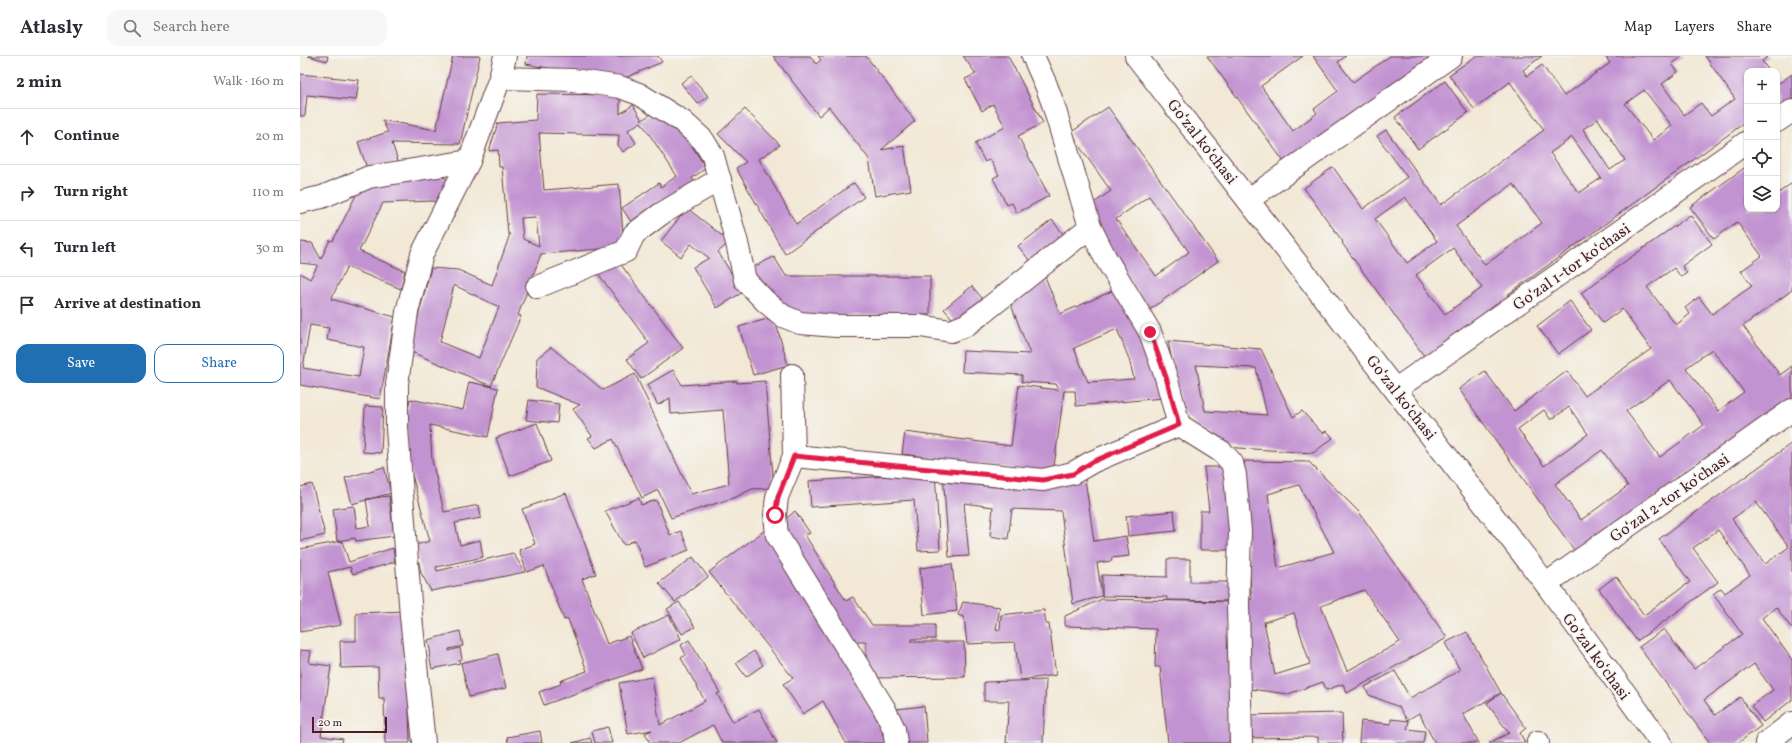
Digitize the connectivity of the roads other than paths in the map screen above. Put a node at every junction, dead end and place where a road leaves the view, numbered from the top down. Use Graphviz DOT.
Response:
graph roads {
  1 [pos="505,56"];
  2 [pos="1033,56"];
  3 [pos="1136,56"];
  4 [pos="1450,56"];
  5 [pos="500,78"];
  6 [pos="1792,110"];
  7 [pos="1780,119"];
  8 [pos="1744,144"];
  9 [pos="469,161"];
  10 [pos="720,179"];
  11 [pos="1248,200"];
  12 [pos="300,202"];
  13 [pos="1090,227"];
  14 [pos="537,287"];
  15 [pos="792,375"];
  16 [pos="1396,389"];
  17 [pos="1792,410"];
  18 [pos="1179,425"];
  19 [pos="794,456"];
  20 [pos="1546,584"];
  21 [pos="1792,723"];
  22 [pos="424,743"];
  23 [pos="896,743"];
  24 [pos="1241,743"];
  25 [pos="1661,743"];
  26 [pos="1766,743"];
  1 -- 5 [label="street"];
  2 -- 13 [label="street"];
  3 -- 11 [label="street, Goʻzal koʻchasi"];
  4 -- 11 [label="street"];
  5 -- 9 [label="street"];
  5 -- 10 [label="street"];
  6 -- 7 [label="street"];
  8 -- 16 [label="street, Goʻzal 1-tor koʻchasi"];
  9 -- 12 [label="street"];
  9 -- 22 [label="street"];
  10 -- 13 [label="street"];
  10 -- 14 [label="street"];
  11 -- 16 [label="street, Goʻzal koʻchasi"];
  13 -- 18 [label="street"];
  15 -- 19 [label="street"];
  16 -- 20 [label="street, Goʻzal koʻchasi"];
  17 -- 20 [label="street, Goʻzal 2-tor koʻchasi"];
  18 -- 19 [label="street"];
  18 -- 24 [label="street"];
  19 -- 23 [label="street"];
  20 -- 25 [label="street, Goʻzal koʻchasi"];
  21 -- 26 [label="street"];
}
